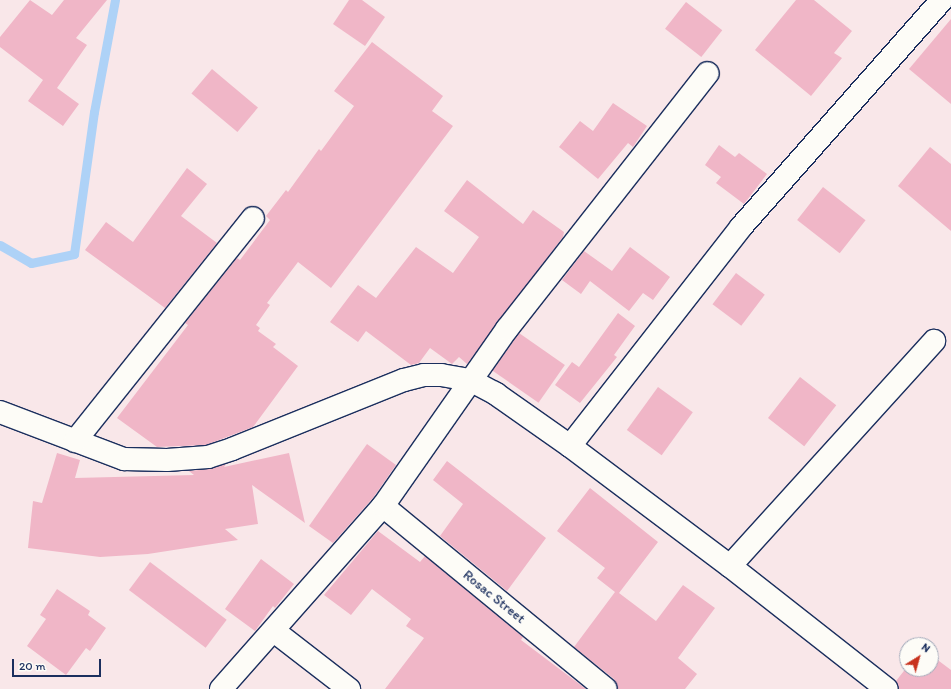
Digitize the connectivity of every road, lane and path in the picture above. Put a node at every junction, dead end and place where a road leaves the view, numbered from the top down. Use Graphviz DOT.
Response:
graph roads {
  1 [pos="942,0"];
  2 [pos="708,73"];
  3 [pos="253,218"];
  4 [pos="934,341"];
  5 [pos="470,380"];
  6 [pos="0,412"];
  7 [pos="75,441"];
  8 [pos="570,446"];
  9 [pos="383,506"];
  10 [pos="730,566"];
  11 [pos="274,631"];
  12 [pos="880,687"];
  13 [pos="221,689"];
  14 [pos="349,689"];
  15 [pos="606,689"];
  1 -- 8 [label="street"];
  2 -- 5 [label="street"];
  3 -- 7 [label="street"];
  4 -- 10 [label="street"];
  5 -- 7 [label="street"];
  5 -- 8 [label="street"];
  5 -- 9 [label="street"];
  6 -- 7 [label="street"];
  8 -- 10 [label="street"];
  9 -- 11 [label="street"];
  9 -- 15 [label="street, Rosac Street"];
  10 -- 12 [label="street"];
  11 -- 13 [label="street"];
  11 -- 14 [label="street"];
}
